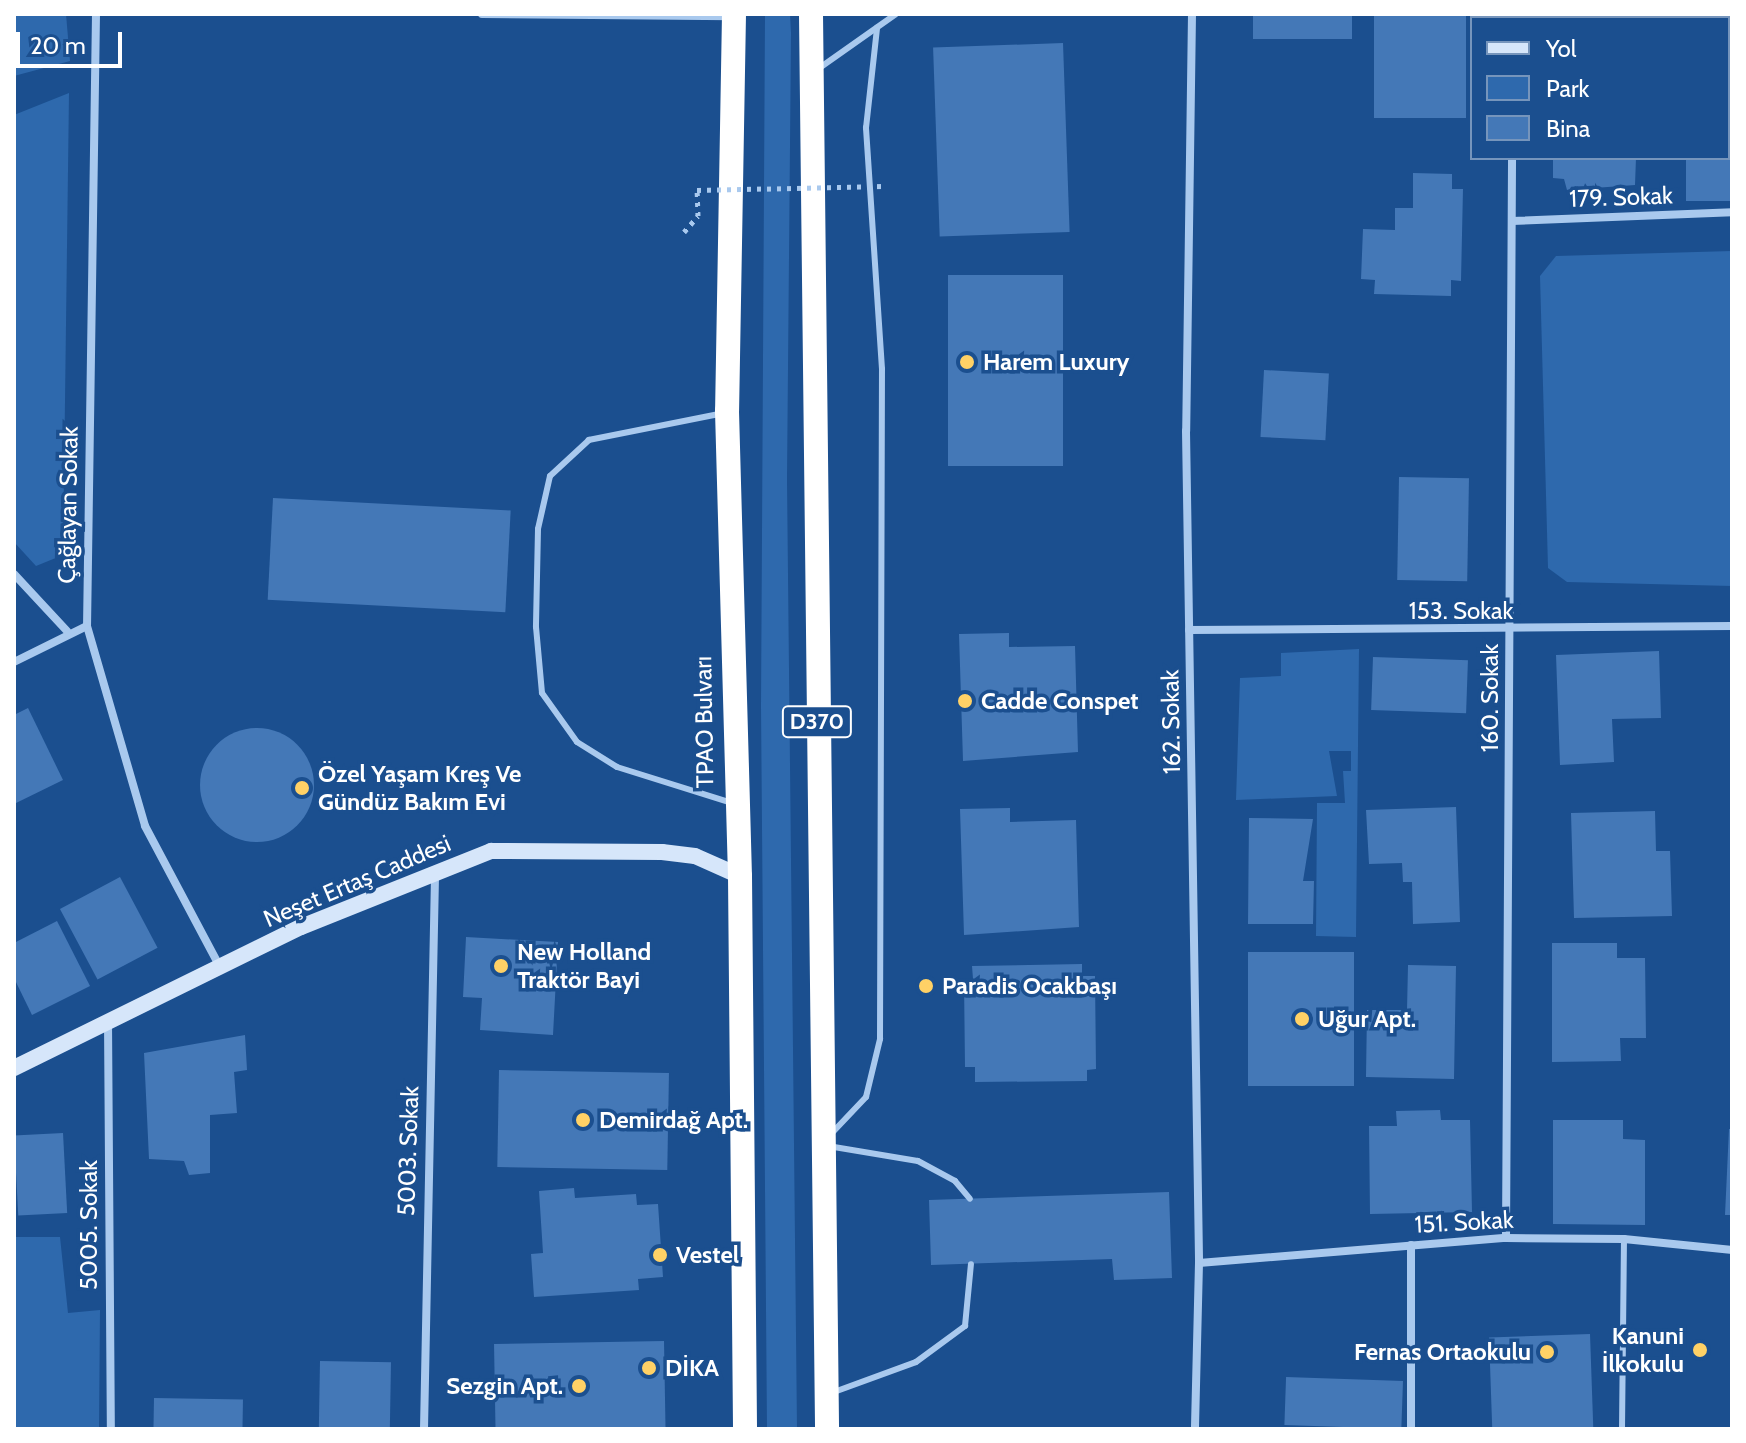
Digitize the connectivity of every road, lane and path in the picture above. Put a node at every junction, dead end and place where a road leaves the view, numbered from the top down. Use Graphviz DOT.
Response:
graph roads {
  1 [pos="96,14"];
  2 [pos="482,14"];
  3 [pos="811,14"];
  4 [pos="896,14"];
  5 [pos="1192,14"];
  6 [pos="734,15"];
  7 [pos="877,28"];
  8 [pos="812,74"];
  9 [pos="1512,160"];
  10 [pos="883,186"];
  11 [pos="1732,212"];
  12 [pos="1512,221"];
  13 [pos="684,232"];
  14 [pos="727,411"];
  15 [pos="14,574"];
  16 [pos="87,626"];
  17 [pos="1732,626"];
  18 [pos="1189,630"];
  19 [pos="67,631"];
  20 [pos="1510,632"];
  21 [pos="14,662"];
  22 [pos="734,804"];
  23 [pos="435,874"];
  24 [pos="740,876"];
  25 [pos="221,969"];
  26 [pos="108,1020"];
  27 [pos="14,1068"];
  28 [pos="820,1145"];
  29 [pos="970,1199"];
  30 [pos="1506,1238"];
  31 [pos="1624,1239"];
  32 [pos="1411,1245"];
  33 [pos="1732,1250"];
  34 [pos="1199,1263"];
  35 [pos="971,1264"];
  36 [pos="827,1395"];
  37 [pos="111,1429"];
  38 [pos="424,1429"];
  39 [pos="745,1429"];
  40 [pos="827,1429"];
  41 [pos="1195,1429"];
  42 [pos="1411,1429"];
  43 [pos="1622,1429"];
  1 -- 16 [label="street, Çağlayan Sokak"];
  2 -- 6 [label="street"];
  3 -- 8 [label="highway, D370"];
  4 -- 7 [label="lane"];
  5 -- 18 [label="street, 162. Sokak"];
  6 -- 14 [label="highway, TPAO Bulvarı"];
  7 -- 8 [label="lane"];
  7 -- 28 [label="lane"];
  8 -- 28 [label="highway, D370"];
  9 -- 12 [label="street, 160. Sokak"];
  10 -- 13 [label="path, bridge"];
  11 -- 12 [label="street, 179. Sokak"];
  12 -- 20 [label="street, 160. Sokak"];
  14 -- 22 [label="highway, TPAO Bulvarı"];
  14 -- 22 [label="lane"];
  15 -- 19 [label="street"];
  16 -- 19 [label="street"];
  16 -- 25 [label="street, Çağlayan Sokak"];
  17 -- 20 [label="street, 153. Sokak"];
  18 -- 20 [label="street, 153. Sokak"];
  18 -- 34 [label="street, 162. Sokak"];
  19 -- 21 [label="street"];
  20 -- 30 [label="street, 160. Sokak"];
  22 -- 24 [label="highway, TPAO Bulvarı"];
  23 -- 24 [label="street, Neşet Ertaş Caddesi"];
  23 -- 25 [label="street, Neşet Ertaş Caddesi"];
  23 -- 38 [label="street, 5003. Sokak"];
  24 -- 39 [label="highway, TPAO Bulvarı"];
  25 -- 26 [label="street, Neşet Ertaş Caddesi"];
  26 -- 27 [label="street, Neşet Ertaş Caddesi"];
  26 -- 37 [label="street, 5005. Sokak"];
  28 -- 29 [label="lane"];
  28 -- 36 [label="highway, D370"];
  30 -- 31 [label="street, 151. Sokak"];
  30 -- 32 [label="street, 151. Sokak"];
  31 -- 33 [label="street, 151. Sokak"];
  31 -- 43 [label="lane"];
  32 -- 34 [label="street, 151. Sokak"];
  32 -- 42 [label="street"];
  34 -- 41 [label="street, 162. Sokak"];
  35 -- 36 [label="lane"];
  36 -- 40 [label="highway, D370"];
}
